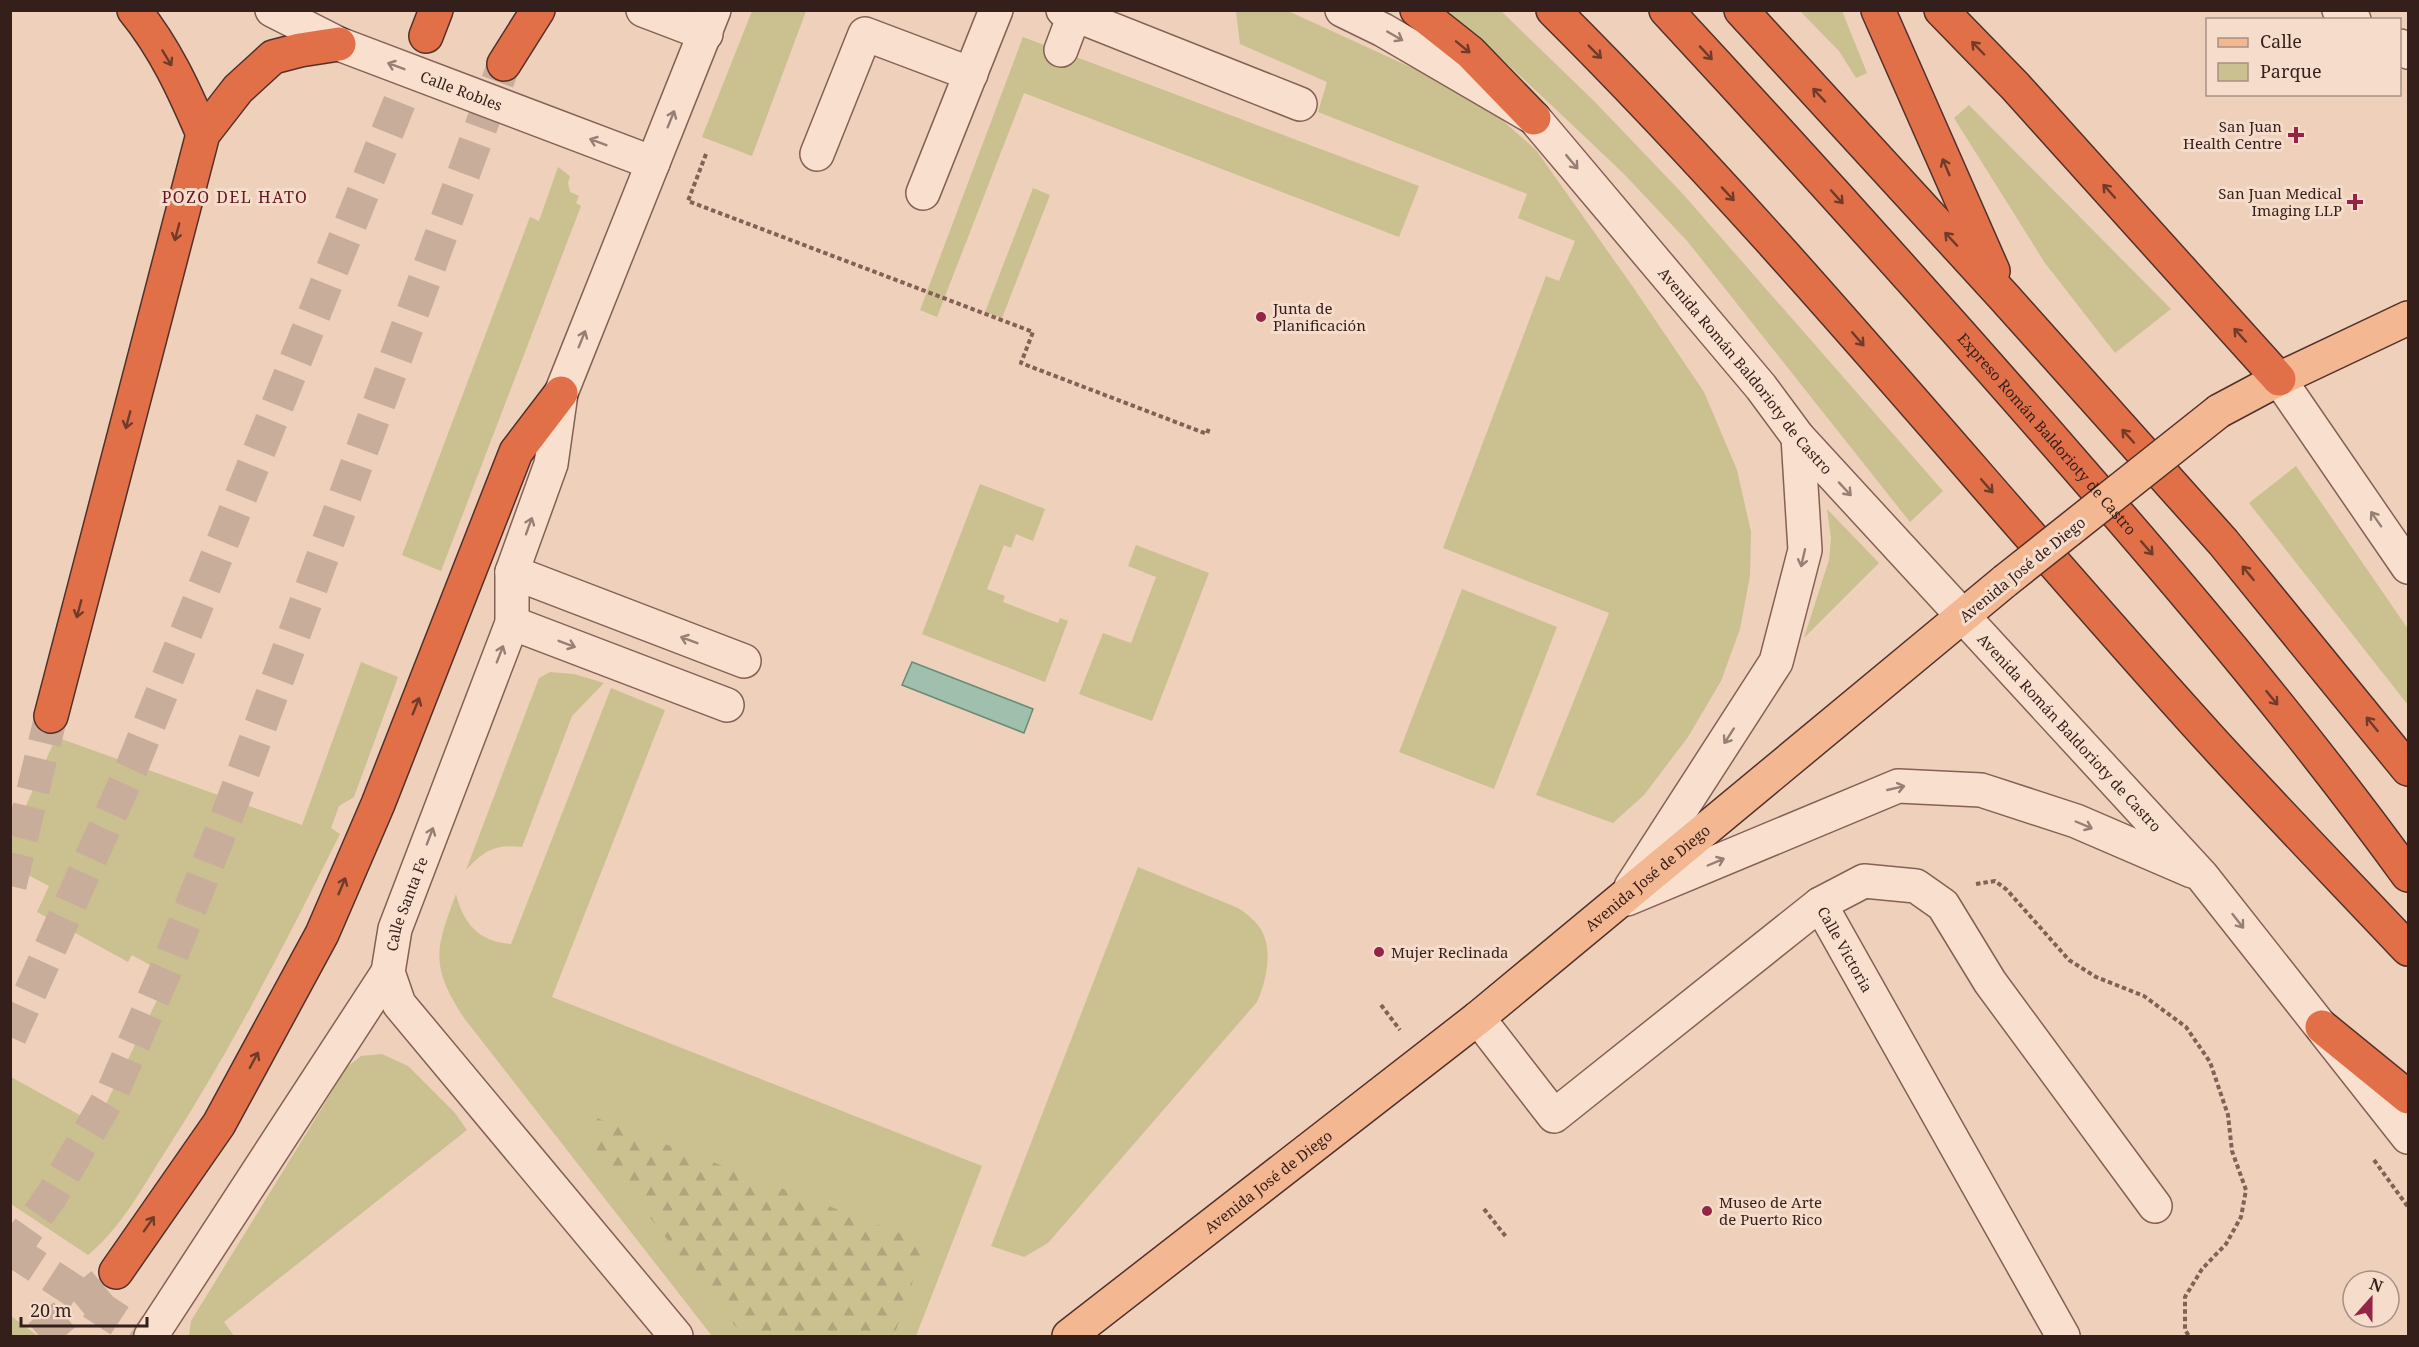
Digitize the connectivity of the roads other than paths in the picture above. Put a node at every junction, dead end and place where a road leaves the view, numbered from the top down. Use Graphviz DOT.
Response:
graph roads {
  1 [pos="134,10"];
  2 [pos="272,10"];
  3 [pos="524,10"];
  4 [pos="538,10"];
  5 [pos="643,10"];
  6 [pos="996,10"];
  7 [pos="1342,10"];
  8 [pos="1417,10"];
  9 [pos="1553,10"];
  10 [pos="1666,10"];
  11 [pos="1741,10"];
  12 [pos="1878,10"];
  13 [pos="1941,10"];
  14 [pos="1071,12"];
  15 [pos="710,22"];
  16 [pos="339,44"];
  17 [pos="1061,50"];
  18 [pos="971,74"];
  19 [pos="1300,104"];
  20 [pos="1534,118"];
  21 [pos="203,134"];
  22 [pos="817,154"];
  23 [pos="653,163"];
  24 [pos="923,193"];
  25 [pos="2004,297"];
  26 [pos="2409,318"];
  27 [pos="2279,379"];
  28 [pos="561,393"];
  29 [pos="1798,437"];
  30 [pos="2404,555"];
  31 [pos="512,572"];
  32 [pos="1964,617"];
  33 [pos="512,623"];
  34 [pos="744,661"];
  35 [pos="727,705"];
  36 [pos="51,716"];
  37 [pos="2409,770"];
  38 [pos="2409,875"];
  39 [pos="2202,876"];
  40 [pos="1623,900"];
  41 [pos="1820,904"];
  42 [pos="2409,949"];
  43 [pos="388,972"];
  44 [pos="1478,1018"];
  45 [pos="2322,1027"];
  46 [pos="2409,1097"];
  47 [pos="2409,1137"];
  48 [pos="2155,1206"];
  49 [pos="116,1272"];
  50 [pos="151,1336"];
  51 [pos="676,1336"];
  52 [pos="1069,1336"];
  53 [pos="2063,1336"];
  1 -- 21 [label="highway, one-way"];
  2 -- 16 [label="street, Calle Robles"];
  3 -- 4 [label="highway"];
  5 -- 15 [label="street"];
  6 -- 18 [label="street"];
  7 -- 20 [label="street, Avenida Román Baldorioty de Castro, one-way"];
  8 -- 20 [label="highway, one-way"];
  9 -- 42 [label="highway, one-way"];
  10 -- 38 [label="highway, Expreso Román Baldorioty de Castro, one-way"];
  25 -- 11 [label="highway, one-way"];
  25 -- 12 [label="highway, one-way"];
  27 -- 13 [label="highway, one-way"];
  14 -- 17 [label="street"];
  14 -- 19 [label="street"];
  23 -- 15 [label="street, Calle Santa Fe, one-way"];
  16 -- 21 [label="highway"];
  23 -- 16 [label="street, Calle Robles, one-way"];
  18 -- 22 [label="street"];
  18 -- 24 [label="street"];
  20 -- 29 [label="street, Avenida Román Baldorioty de Castro, one-way"];
  21 -- 36 [label="highway, one-way"];
  28 -- 23 [label="street, Calle Santa Fe, one-way"];
  37 -- 25 [label="highway, one-way"];
  26 -- 27 [label="main road, Avenida José de Diego"];
  30 -- 27 [label="street, one-way"];
  27 -- 32 [label="main road, Avenida José de Diego, bridge"];
  31 -- 28 [label="street, Calle Santa Fe, one-way"];
  49 -- 28 [label="highway, one-way"];
  29 -- 32 [label="street, Avenida Román Baldorioty de Castro, one-way"];
  29 -- 40 [label="street, one-way"];
  31 -- 33 [label="street, Calle Santa Fe"];
  34 -- 31 [label="street, one-way"];
  32 -- 39 [label="street, Avenida Román Baldorioty de Castro"];
  32 -- 40 [label="main road, Avenida José de Diego"];
  33 -- 35 [label="street, one-way"];
  43 -- 33 [label="street, Calle Santa Fe, one-way"];
  40 -- 39 [label="street, one-way"];
  39 -- 45 [label="street, Avenida Román Baldorioty de Castro, one-way"];
  40 -- 44 [label="main road, Avenida José de Diego"];
  41 -- 44 [label="street, Calle Victoria"];
  41 -- 48 [label="street"];
  41 -- 53 [label="street, Calle Victoria"];
  43 -- 50 [label="street"];
  43 -- 51 [label="street, Calle Santa Fe"];
  44 -- 52 [label="main road, Avenida José de Diego"];
  45 -- 46 [label="highway"];
  45 -- 47 [label="street, Avenida Román Baldorioty de Castro"];
}
